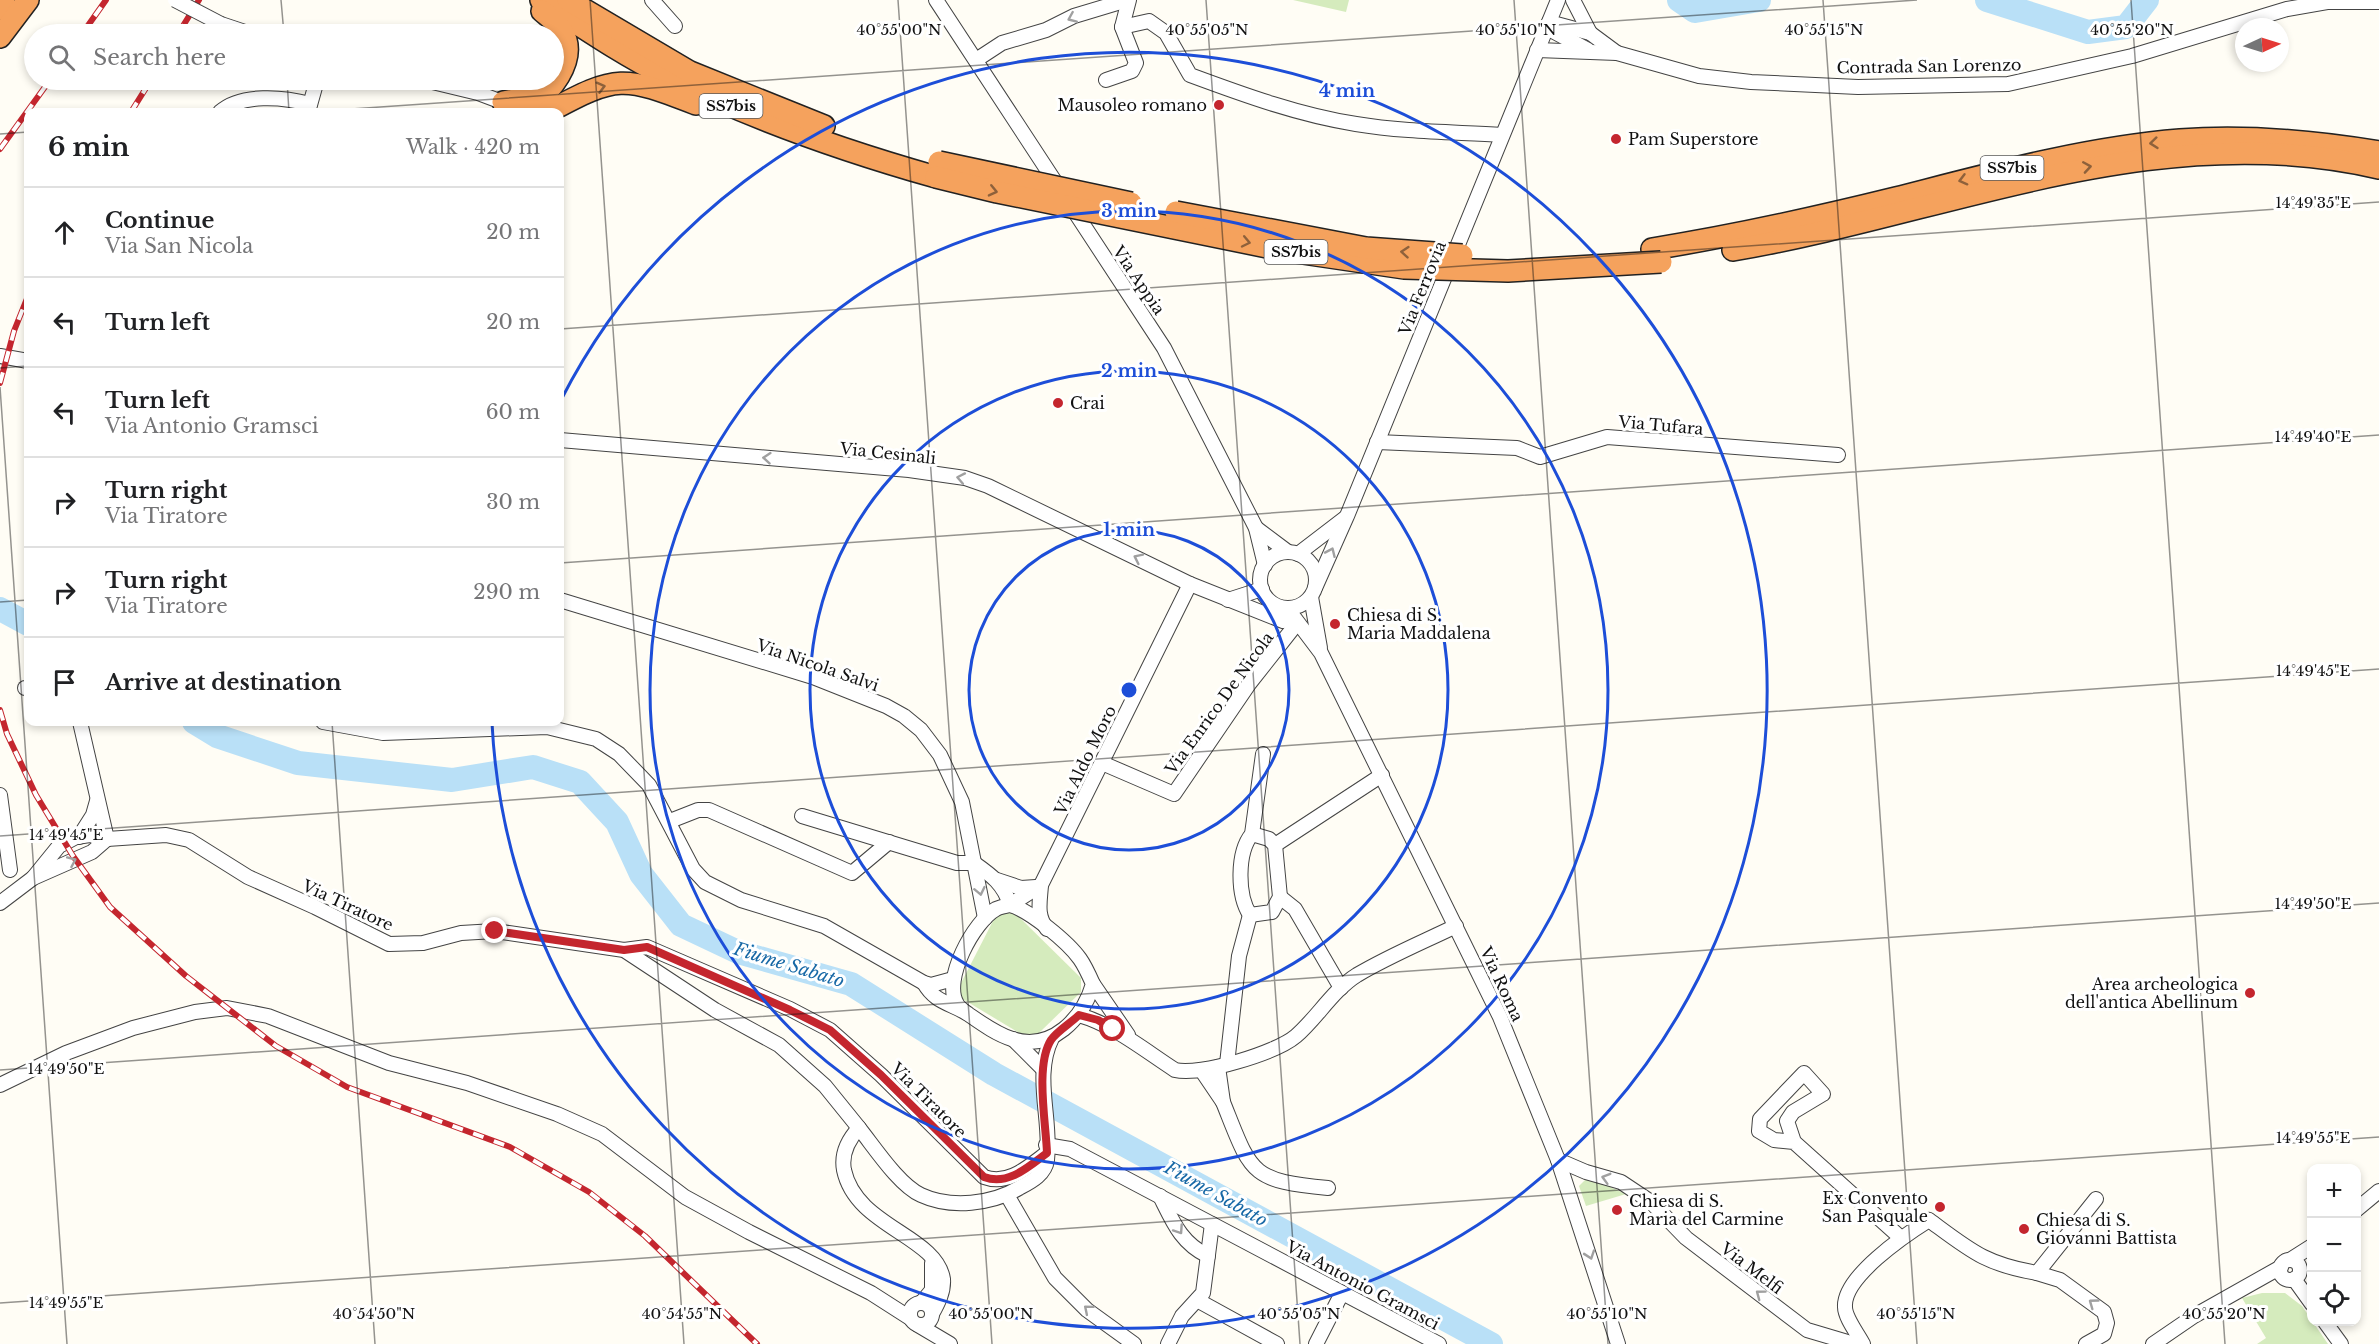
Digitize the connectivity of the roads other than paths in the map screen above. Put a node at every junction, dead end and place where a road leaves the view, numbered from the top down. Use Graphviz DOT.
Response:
graph roads {
  1 [pos="4,0"];
  2 [pos="28,0"];
  3 [pos="175,0"];
  4 [pos="531,0"];
  5 [pos="541,0"];
  6 [pos="568,0"];
  7 [pos="652,0"];
  8 [pos="936,0"];
  9 [pos="1128,0"];
  10 [pos="1558,0"];
  11 [pos="1573,0"];
  12 [pos="2379,2"];
  13 [pos="0,9"];
  14 [pos="221,24"];
  15 [pos="556,24"];
  16 [pos="1548,25"];
  17 [pos="675,26"];
  18 [pos="1122,27"];
  19 [pos="1590,33"];
  20 [pos="564,35"];
  21 [pos="0,37"];
  22 [pos="1538,50"];
  23 [pos="1617,53"];
  24 [pos="1595,54"];
  25 [pos="976,60"];
  26 [pos="564,62"];
  27 [pos="1106,80"];
  28 [pos="314,90"];
  29 [pos="456,90"];
  30 [pos="541,90"];
  31 [pos="547,90"];
  32 [pos="510,107"];
  33 [pos="228,108"];
  34 [pos="309,108"];
  35 [pos="531,108"];
  36 [pos="556,108"];
  37 [pos="750,115"];
  38 [pos="1502,135"];
  39 [pos="2379,152"];
  40 [pos="2379,168"];
  41 [pos="938,169"];
  42 [pos="1657,255"];
  43 [pos="0,356"];
  44 [pos="24,360"];
  45 [pos="564,441"];
  46 [pos="1377,442"];
  47 [pos="1838,455"];
  48 [pos="1347,516"];
  49 [pos="1256,528"];
  50 [pos="1293,553"];
  51 [pos="1265,566"];
  52 [pos="1190,584"];
  53 [pos="1262,589"];
  54 [pos="1313,592"];
  55 [pos="1228,600"];
  56 [pos="564,601"];
  57 [pos="1287,608"];
  58 [pos="1275,617"];
  59 [pos="1294,627"];
  60 [pos="1308,635"];
  61 [pos="1321,653"];
  62 [pos="82,726"];
  63 [pos="345,726"];
  64 [pos="515,726"];
  65 [pos="515,726"];
  66 [pos="1263,754"];
  67 [pos="1102,763"];
  68 [pos="1382,775"];
  69 [pos="0,795"];
  70 [pos="98,799"];
  71 [pos="802,816"];
  72 [pos="670,821"];
  73 [pos="1252,834"];
  74 [pos="79,837"];
  75 [pos="107,839"];
  76 [pos="889,842"];
  77 [pos="1275,845"];
  78 [pos="974,863"];
  79 [pos="10,870"];
  80 [pos="33,878"];
  81 [pos="997,880"];
  82 [pos="1041,885"];
  83 [pos="1280,897"];
  84 [pos="0,903"];
  85 [pos="1010,904"];
  86 [pos="1250,915"];
  87 [pos="985,918"];
  88 [pos="1456,926"];
  89 [pos="1049,930"];
  90 [pos="624,950"];
  91 [pos="953,979"];
  92 [pos="924,983"];
  93 [pos="1093,984"];
  94 [pos="1341,988"];
  95 [pos="968,1014"];
  96 [pos="1079,1015"];
  97 [pos="1052,1038"];
  98 [pos="1013,1039"];
  99 [pos="1135,1044"];
  100 [pos="1223,1065"];
  101 [pos="1043,1069"];
  102 [pos="1202,1071"];
  103 [pos="0,1085"];
  104 [pos="1223,1102"];
  105 [pos="859,1128"];
  106 [pos="1794,1142"];
  107 [pos="1047,1149"];
  108 [pos="1558,1160"];
  109 [pos="1328,1188"];
  110 [pos="2379,1191"];
  111 [pos="1007,1195"];
  112 [pos="1160,1196"];
  113 [pos="2096,1198"];
  114 [pos="2361,1206"];
  115 [pos="1212,1224"];
  116 [pos="1901,1238"];
  117 [pos="2307,1253"];
  118 [pos="1208,1256"];
  119 [pos="932,1261"];
  120 [pos="2291,1271"];
  121 [pos="2037,1273"];
  122 [pos="871,1293"];
  123 [pos="1342,1293"];
  124 [pos="2307,1296"];
  125 [pos="1197,1300"];
  126 [pos="918,1303"];
  127 [pos="932,1315"];
  128 [pos="914,1321"];
  129 [pos="2328,1326"];
  130 [pos="1807,1330"];
  131 [pos="951,1344"];
  132 [pos="1134,1344"];
  133 [pos="1168,1344"];
  134 [pos="1277,1344"];
  135 [pos="1316,1344"];
  136 [pos="1439,1344"];
  137 [pos="1618,1344"];
  138 [pos="1802,1344"];
  139 [pos="1854,1344"];
  140 [pos="1863,1344"];
  141 [pos="2086,1344"];
  142 [pos="2153,1344"];
  143 [pos="2341,1344"];
  1 -- 13 [label="highway"];
  2 -- 21 [label="highway"];
  3 -- 14 [label="street, bridge"];
  4 -- 15 [label="highway"];
  5 -- 37 [label="highway, SS7bis"];
  6 -- 41 [label="highway, SS7bis"];
  7 -- 17 [label="street"];
  8 -- 25 [label="street, Via Appia"];
  9 -- 18 [label="street"];
  9 -- 25 [label="street, one-way"];
  10 -- 16 [label="street, Via Ferrovia"];
  11 -- 19 [label="street, Contrada San Lorenzo"];
  12 -- 23 [label="street, Contrada San Lorenzo"];
  16 -- 19 [label="street, Contrada San Lorenzo"];
  16 -- 22 [label="street, Via Ferrovia"];
  16 -- 24 [label="street"];
  18 -- 27 [label="street"];
  18 -- 38 [label="street"];
  19 -- 23 [label="street, Contrada San Lorenzo"];
  20 -- 26 [label="highway"];
  22 -- 24 [label="street, Contrada San Lorenzo"];
  22 -- 38 [label="street, Via Ferrovia"];
  23 -- 24 [label="street, Contrada San Lorenzo"];
  25 -- 49 [label="street, Via Appia"];
  28 -- 34 [label="street"];
  29 -- 32 [label="street"];
  30 -- 32 [label="highway"];
  31 -- 35 [label="highway"];
  33 -- 34 [label="street"];
  36 -- 37 [label="highway, one-way"];
  37 -- 41 [label="highway, SS7bis"];
  38 -- 46 [label="street, Via Ferrovia"];
  39 -- 42 [label="highway, SS7bis, one-way"];
  42 -- 40 [label="highway, SS7bis, one-way"];
  41 -- 42 [label="highway, SS7bis, bridge"];
  43 -- 44 [label="street"];
  52 -- 45 [label="street, Via Cesinali, one-way"];
  46 -- 47 [label="street, Via Tufara"];
  46 -- 48 [label="street, Via Ferrovia"];
  48 -- 50 [label="street"];
  54 -- 48 [label="street, Via Ferrovia, one-way"];
  49 -- 50 [label="street, Via Appia"];
  49 -- 51 [label="street, Via Appia"];
  50 -- 51 [label="street"];
  50 -- 54 [label="street"];
  51 -- 53 [label="street"];
  52 -- 55 [label="street, Via Cesinali"];
  52 -- 67 [label="street, Via Aldo Moro"];
  53 -- 55 [label="street"];
  53 -- 57 [label="street"];
  54 -- 57 [label="street"];
  54 -- 61 [label="street, Via Roma"];
  55 -- 58 [label="street, Via Roma"];
  56 -- 78 [label="street, Via Nicola Salvi"];
  57 -- 58 [label="street"];
  57 -- 60 [label="street, Via Roma"];
  58 -- 59 [label="street, Via Roma"];
  59 -- 60 [label="street, Via Roma"];
  59 -- 67 [label="street, Via Enrico De Nicola"];
  60 -- 61 [label="street, Via Roma"];
  61 -- 68 [label="street, Via Roma"];
  62 -- 70 [label="street"];
  63 -- 64 [label="street"];
  65 -- 72 [label="street"];
  66 -- 73 [label="street"];
  67 -- 82 [label="street, Via Aldo Moro"];
  68 -- 77 [label="street"];
  68 -- 88 [label="street, Via Roma"];
  69 -- 79 [label="street"];
  70 -- 74 [label="street"];
  70 -- 75 [label="street"];
  71 -- 76 [label="street"];
  72 -- 76 [label="street"];
  72 -- 92 [label="street"];
  73 -- 77 [label="street"];
  73 -- 86 [label="street"];
  74 -- 75 [label="street, Via Tiratore"];
  74 -- 80 [label="street"];
  80 -- 75 [label="street, one-way"];
  75 -- 90 [label="street, Via Tiratore"];
  76 -- 78 [label="street"];
  77 -- 83 [label="street"];
  78 -- 81 [label="street"];
  78 -- 87 [label="street, Via Nicola Salvi, one-way"];
  80 -- 84 [label="street"];
  81 -- 82 [label="street"];
  81 -- 85 [label="street"];
  82 -- 85 [label="street"];
  82 -- 89 [label="street"];
  83 -- 86 [label="street"];
  83 -- 94 [label="street"];
  85 -- 87 [label="street"];
  85 -- 89 [label="street"];
  86 -- 100 [label="street"];
  87 -- 91 [label="street"];
  88 -- 94 [label="street"];
  88 -- 108 [label="street, Via Roma"];
  89 -- 93 [label="street"];
  90 -- 105 [label="street, Via Tiratore"];
  90 -- 107 [label="street, Via Tiratore"];
  91 -- 92 [label="street"];
  91 -- 95 [label="street"];
  92 -- 95 [label="street"];
  93 -- 96 [label="street"];
  93 -- 99 [label="street"];
  94 -- 100 [label="street"];
  95 -- 98 [label="street"];
  96 -- 97 [label="street"];
  96 -- 99 [label="street"];
  97 -- 98 [label="street"];
  97 -- 101 [label="street"];
  98 -- 101 [label="street"];
  99 -- 102 [label="street"];
  100 -- 102 [label="street"];
  100 -- 104 [label="street"];
  101 -- 107 [label="street"];
  102 -- 104 [label="street"];
  103 -- 122 [label="street"];
  104 -- 109 [label="street"];
  105 -- 111 [label="street, Via Tiratore"];
  105 -- 119 [label="street"];
  106 -- 106 [label="street"];
  106 -- 116 [label="street"];
  107 -- 111 [label="street, Via Tiratore"];
  107 -- 112 [label="street, Via Antonio Gramsci"];
  130 -- 108 [label="street, Via Melfi, one-way"];
  108 -- 137 [label="street, Via Roma, one-way"];
  110 -- 114 [label="street"];
  132 -- 111 [label="street, one-way"];
  112 -- 115 [label="street, Via Antonio Gramsci"];
  112 -- 118 [label="street, one-way"];
  113 -- 121 [label="street"];
  115 -- 118 [label="street"];
  115 -- 123 [label="street, Via Antonio Gramsci"];
  116 -- 121 [label="street"];
  116 -- 140 [label="street"];
  117 -- 120 [label="street"];
  118 -- 125 [label="street"];
  119 -- 126 [label="street"];
  119 -- 127 [label="street"];
  120 -- 124 [label="street"];
  120 -- 142 [label="street"];
  141 -- 121 [label="street, one-way"];
  122 -- 126 [label="street"];
  122 -- 128 [label="street"];
  123 -- 135 [label="street"];
  123 -- 136 [label="street, Via Antonio Gramsci"];
  125 -- 133 [label="street"];
  125 -- 134 [label="street"];
  126 -- 127 [label="street"];
  126 -- 128 [label="street"];
  127 -- 128 [label="street"];
  127 -- 131 [label="street"];
  128 -- 131 [label="street"];
  129 -- 143 [label="street"];
  130 -- 138 [label="street"];
  130 -- 139 [label="street"];
}
